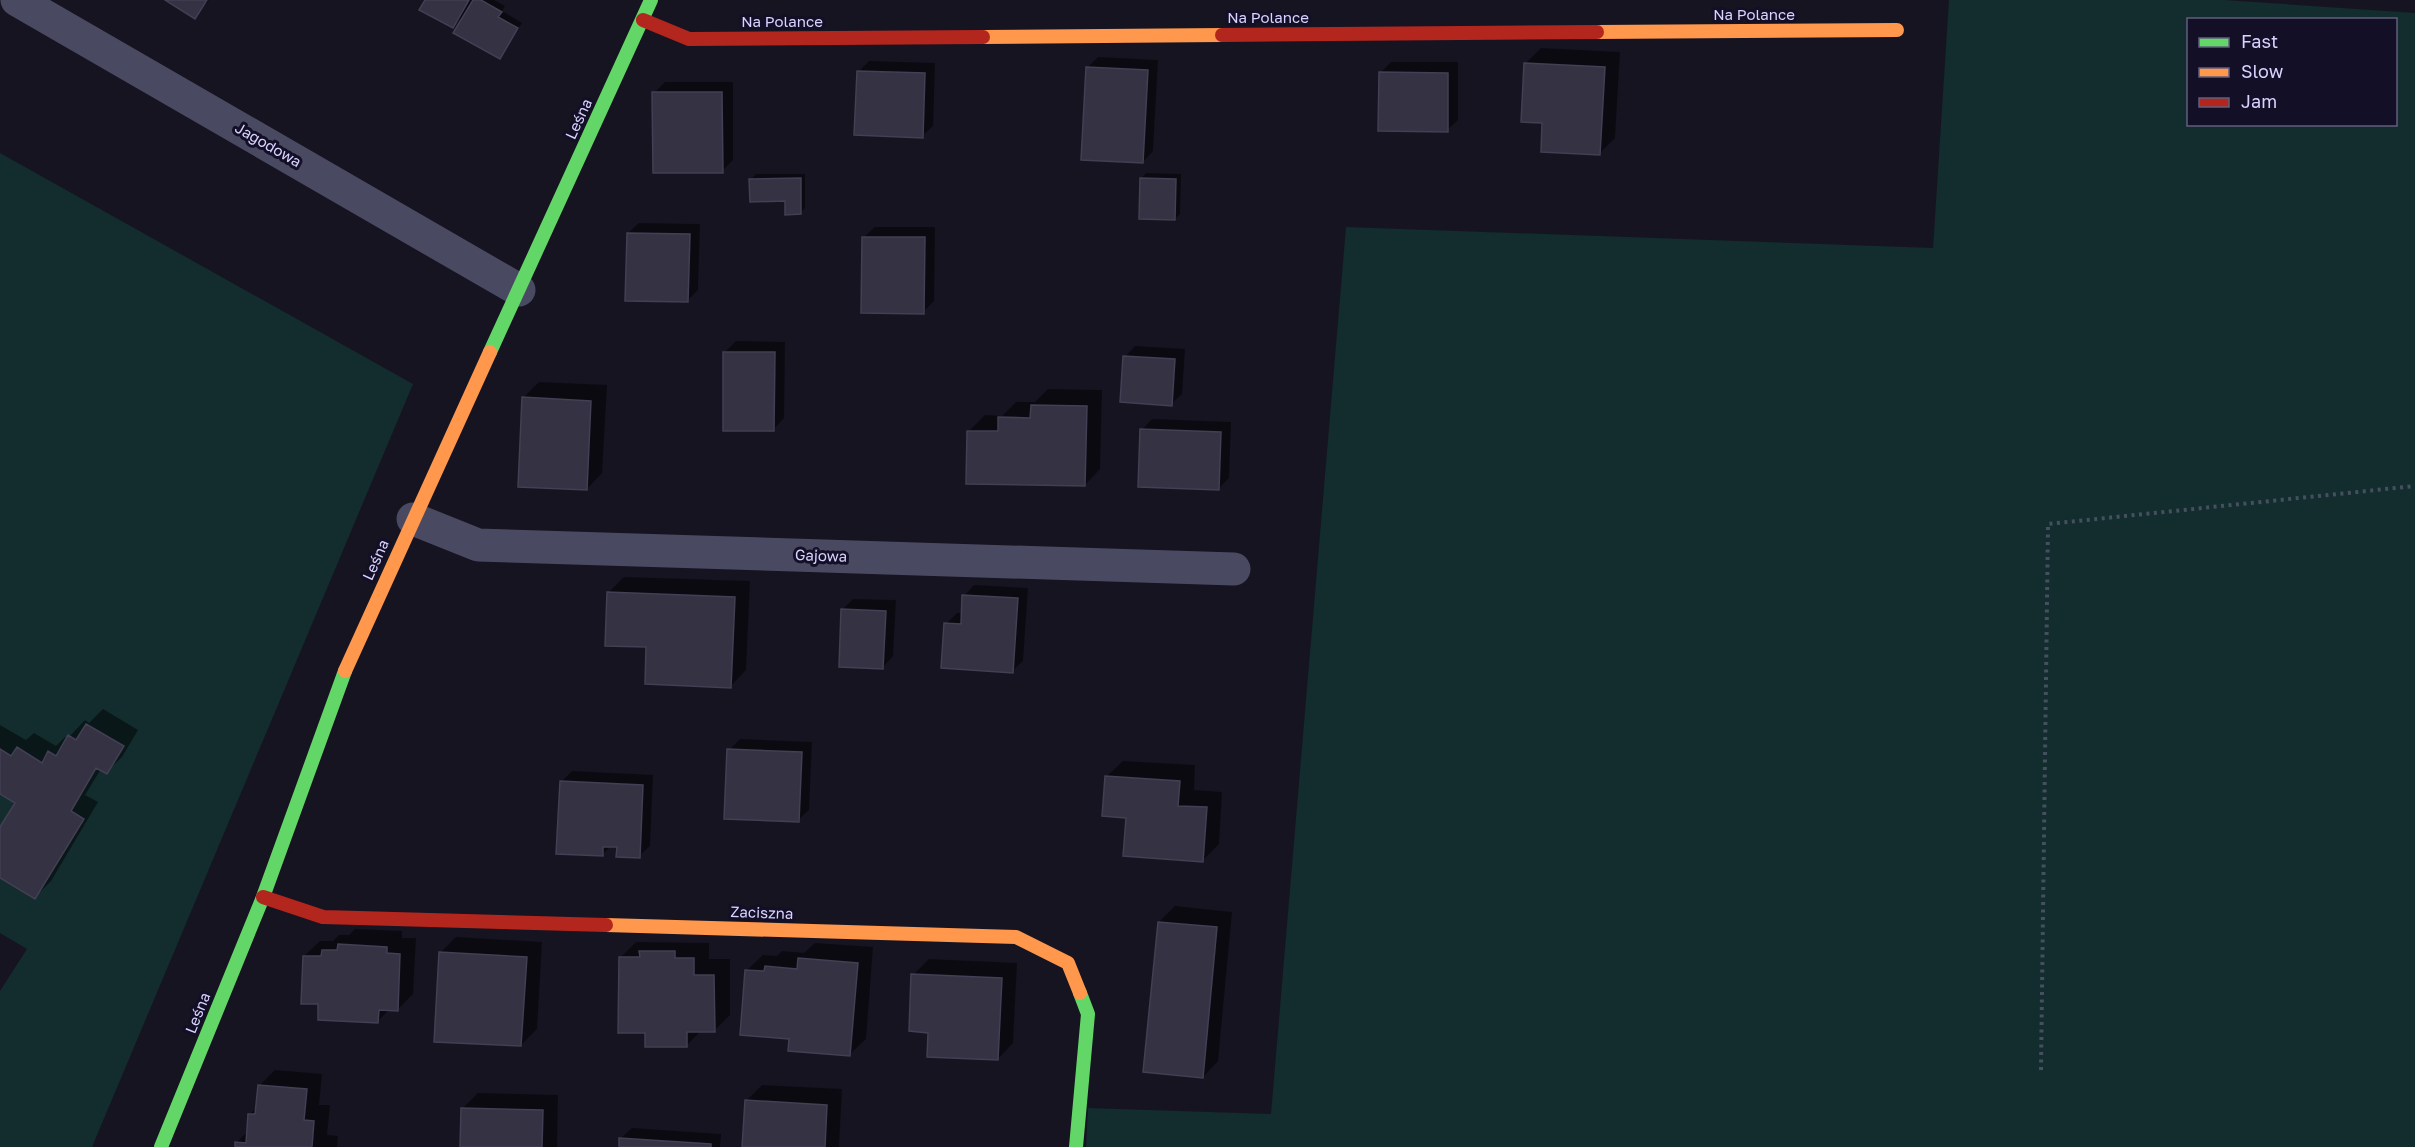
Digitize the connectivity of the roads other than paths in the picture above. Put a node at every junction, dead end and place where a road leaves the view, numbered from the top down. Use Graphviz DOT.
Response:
graph roads {
  1 [pos="17,0"];
  2 [pos="651,0"];
  3 [pos="643,20"];
  4 [pos="1897,30"];
  5 [pos="519,290"];
  6 [pos="413,519"];
  7 [pos="1234,569"];
  8 [pos="263,897"];
  9 [pos="161,1147"];
  10 [pos="1076,1147"];
  1 -- 5 [label="street, Jagodowa"];
  2 -- 3 [label="street, Leśna"];
  3 -- 4 [label="street, Na Polance"];
  3 -- 5 [label="street, Leśna"];
  5 -- 6 [label="street, Leśna"];
  6 -- 7 [label="street, Gajowa"];
  6 -- 8 [label="street, Leśna"];
  8 -- 9 [label="street, Leśna"];
  8 -- 10 [label="street, Zaciszna"];
}
